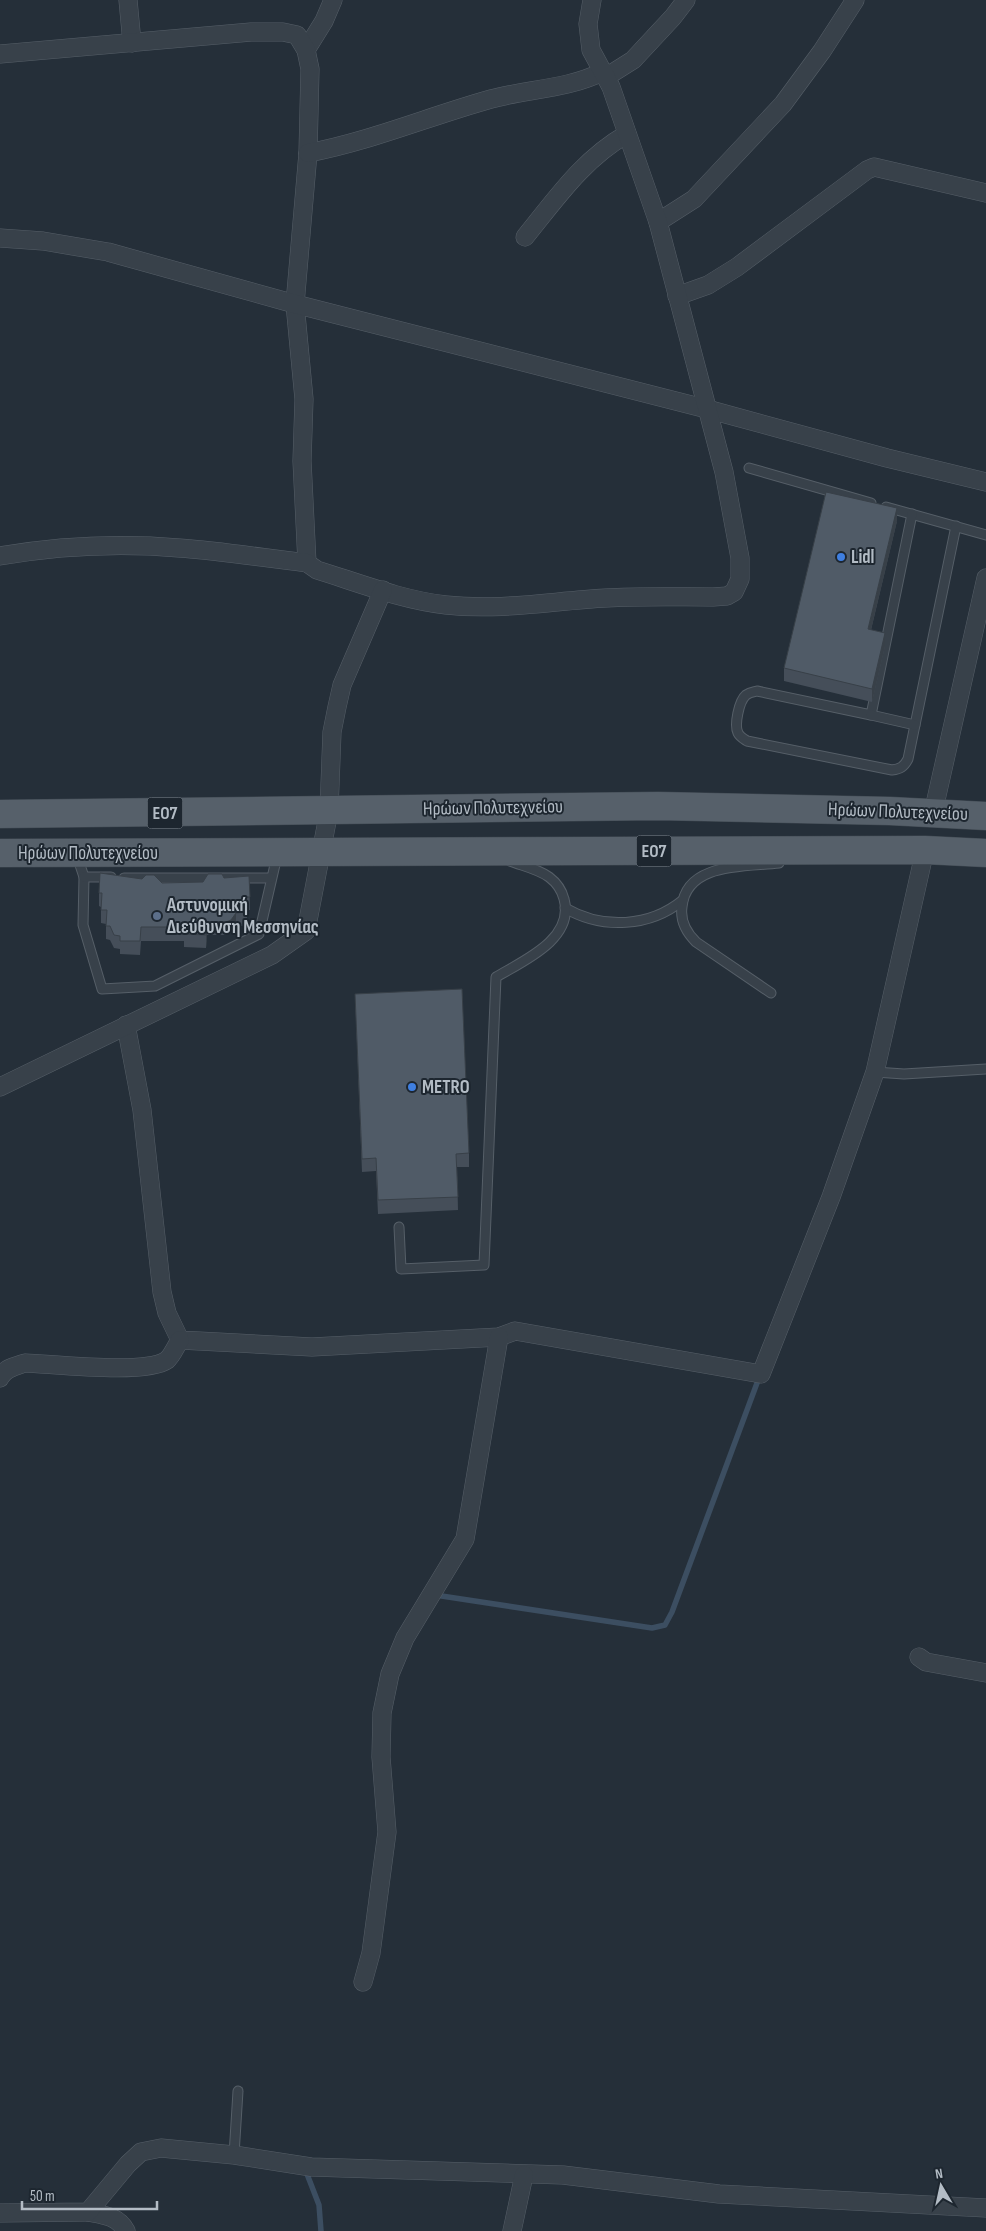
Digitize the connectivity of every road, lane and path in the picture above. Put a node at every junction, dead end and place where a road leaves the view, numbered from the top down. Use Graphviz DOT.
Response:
graph roads {
  1 [pos="128,0"];
  2 [pos="333,0"];
  3 [pos="592,0"];
  4 [pos="686,0"];
  5 [pos="855,0"];
  6 [pos="132,43"];
  7 [pos="306,50"];
  8 [pos="0,54"];
  9 [pos="604,74"];
  10 [pos="627,134"];
  11 [pos="308,152"];
  12 [pos="986,193"];
  13 [pos="658,222"];
  14 [pos="525,237"];
  15 [pos="0,238"];
  16 [pos="677,296"];
  17 [pos="296,304"];
  18 [pos="707,409"];
  19 [pos="749,468"];
  20 [pos="986,482"];
  21 [pos="912,514"];
  22 [pos="956,526"];
  23 [pos="986,534"];
  24 [pos="0,556"];
  25 [pos="307,563"];
  26 [pos="986,578"];
  27 [pos="383,590"];
  28 [pos="871,714"];
  29 [pos="915,725"];
  30 [pos="329,811"];
  31 [pos="933,813"];
  32 [pos="0,814"];
  33 [pos="986,816"];
  34 [pos="885,850"];
  35 [pos="924,850"];
  36 [pos="322,851"];
  37 [pos="482,851"];
  38 [pos="278,852"];
  39 [pos="986,853"];
  40 [pos="0,854"];
  41 [pos="806,860"];
  42 [pos="786,862"];
  43 [pos="80,865"];
  44 [pos="271,878"];
  45 [pos="683,900"];
  46 [pos="566,908"];
  47 [pos="771,993"];
  48 [pos="126,1025"];
  49 [pos="986,1069"];
  50 [pos="875,1072"];
  51 [pos="0,1087"];
  52 [pos="399,1227"];
  53 [pos="499,1336"];
  54 [pos="180,1340"];
  55 [pos="0,1378"];
  56 [pos="919,1658"];
  57 [pos="986,1673"];
  58 [pos="362,1982"];
  59 [pos="238,2090"];
  60 [pos="234,2155"];
  61 [pos="524,2175"];
  62 [pos="986,2208"];
  63 [pos="88,2212"];
  64 [pos="0,2213"];
  65 [pos="126,2231"];
  66 [pos="512,2231"];
  1 -- 6 [label="street"];
  2 -- 7 [label="street"];
  3 -- 9 [label="street"];
  4 -- 9 [label="street"];
  5 -- 13 [label="street"];
  6 -- 7 [label="street"];
  6 -- 8 [label="street"];
  7 -- 11 [label="street"];
  9 -- 10 [label="street"];
  9 -- 11 [label="street"];
  10 -- 13 [label="street"];
  10 -- 14 [label="street"];
  11 -- 17 [label="street"];
  12 -- 16 [label="street"];
  13 -- 16 [label="street"];
  15 -- 17 [label="street"];
  16 -- 18 [label="street"];
  17 -- 18 [label="street"];
  17 -- 25 [label="street"];
  18 -- 20 [label="street"];
  18 -- 27 [label="street"];
  19 -- 21 [label="lane"];
  21 -- 22 [label="lane"];
  21 -- 28 [label="lane"];
  22 -- 23 [label="lane"];
  22 -- 29 [label="lane"];
  24 -- 25 [label="street"];
  25 -- 27 [label="street"];
  26 -- 31 [label="street"];
  27 -- 30 [label="street"];
  28 -- 29 [label="lane"];
  28 -- 29 [label="lane"];
  30 -- 31 [label="main road, Ηρώων Πολυτεχνείου / ΕΟ7"];
  30 -- 32 [label="main road, Ηρώων Πολυτεχνείου / ΕΟ7"];
  30 -- 36 [label="street"];
  31 -- 33 [label="main road, Ηρώων Πολυτεχνείου / ΕΟ7"];
  34 -- 35 [label="main road, Ηρώων Πολυτεχνείου / ΕΟ7"];
  34 -- 37 [label="main road, Ηρώων Πολυτεχνείου / ΕΟ7"];
  34 -- 41 [label="lane"];
  35 -- 39 [label="main road, Ηρώων Πολυτεχνείου / ΕΟ7"];
  35 -- 50 [label="street"];
  36 -- 37 [label="main road, Ηρώων Πολυτεχνείου / ΕΟ7"];
  36 -- 38 [label="main road, Ηρώων Πολυτεχνείου / ΕΟ7"];
  36 -- 48 [label="street"];
  37 -- 46 [label="lane"];
  38 -- 43 [label="main road, Ηρώων Πολυτεχνείου / ΕΟ7"];
  38 -- 44 [label="lane"];
  40 -- 43 [label="main road, Ηρώων Πολυτεχνείου / ΕΟ7"];
  42 -- 45 [label="lane"];
  43 -- 44 [label="lane"];
  43 -- 44 [label="lane"];
  45 -- 46 [label="lane"];
  45 -- 47 [label="lane"];
  46 -- 52 [label="lane"];
  48 -- 51 [label="street"];
  48 -- 54 [label="street"];
  49 -- 50 [label="lane"];
  50 -- 53 [label="street"];
  53 -- 54 [label="street"];
  53 -- 58 [label="street"];
  54 -- 55 [label="street"];
  56 -- 57 [label="street"];
  59 -- 60 [label="lane"];
  60 -- 61 [label="street"];
  60 -- 63 [label="street"];
  61 -- 62 [label="street"];
  61 -- 66 [label="street"];
  63 -- 64 [label="street"];
  63 -- 65 [label="street"];
}
